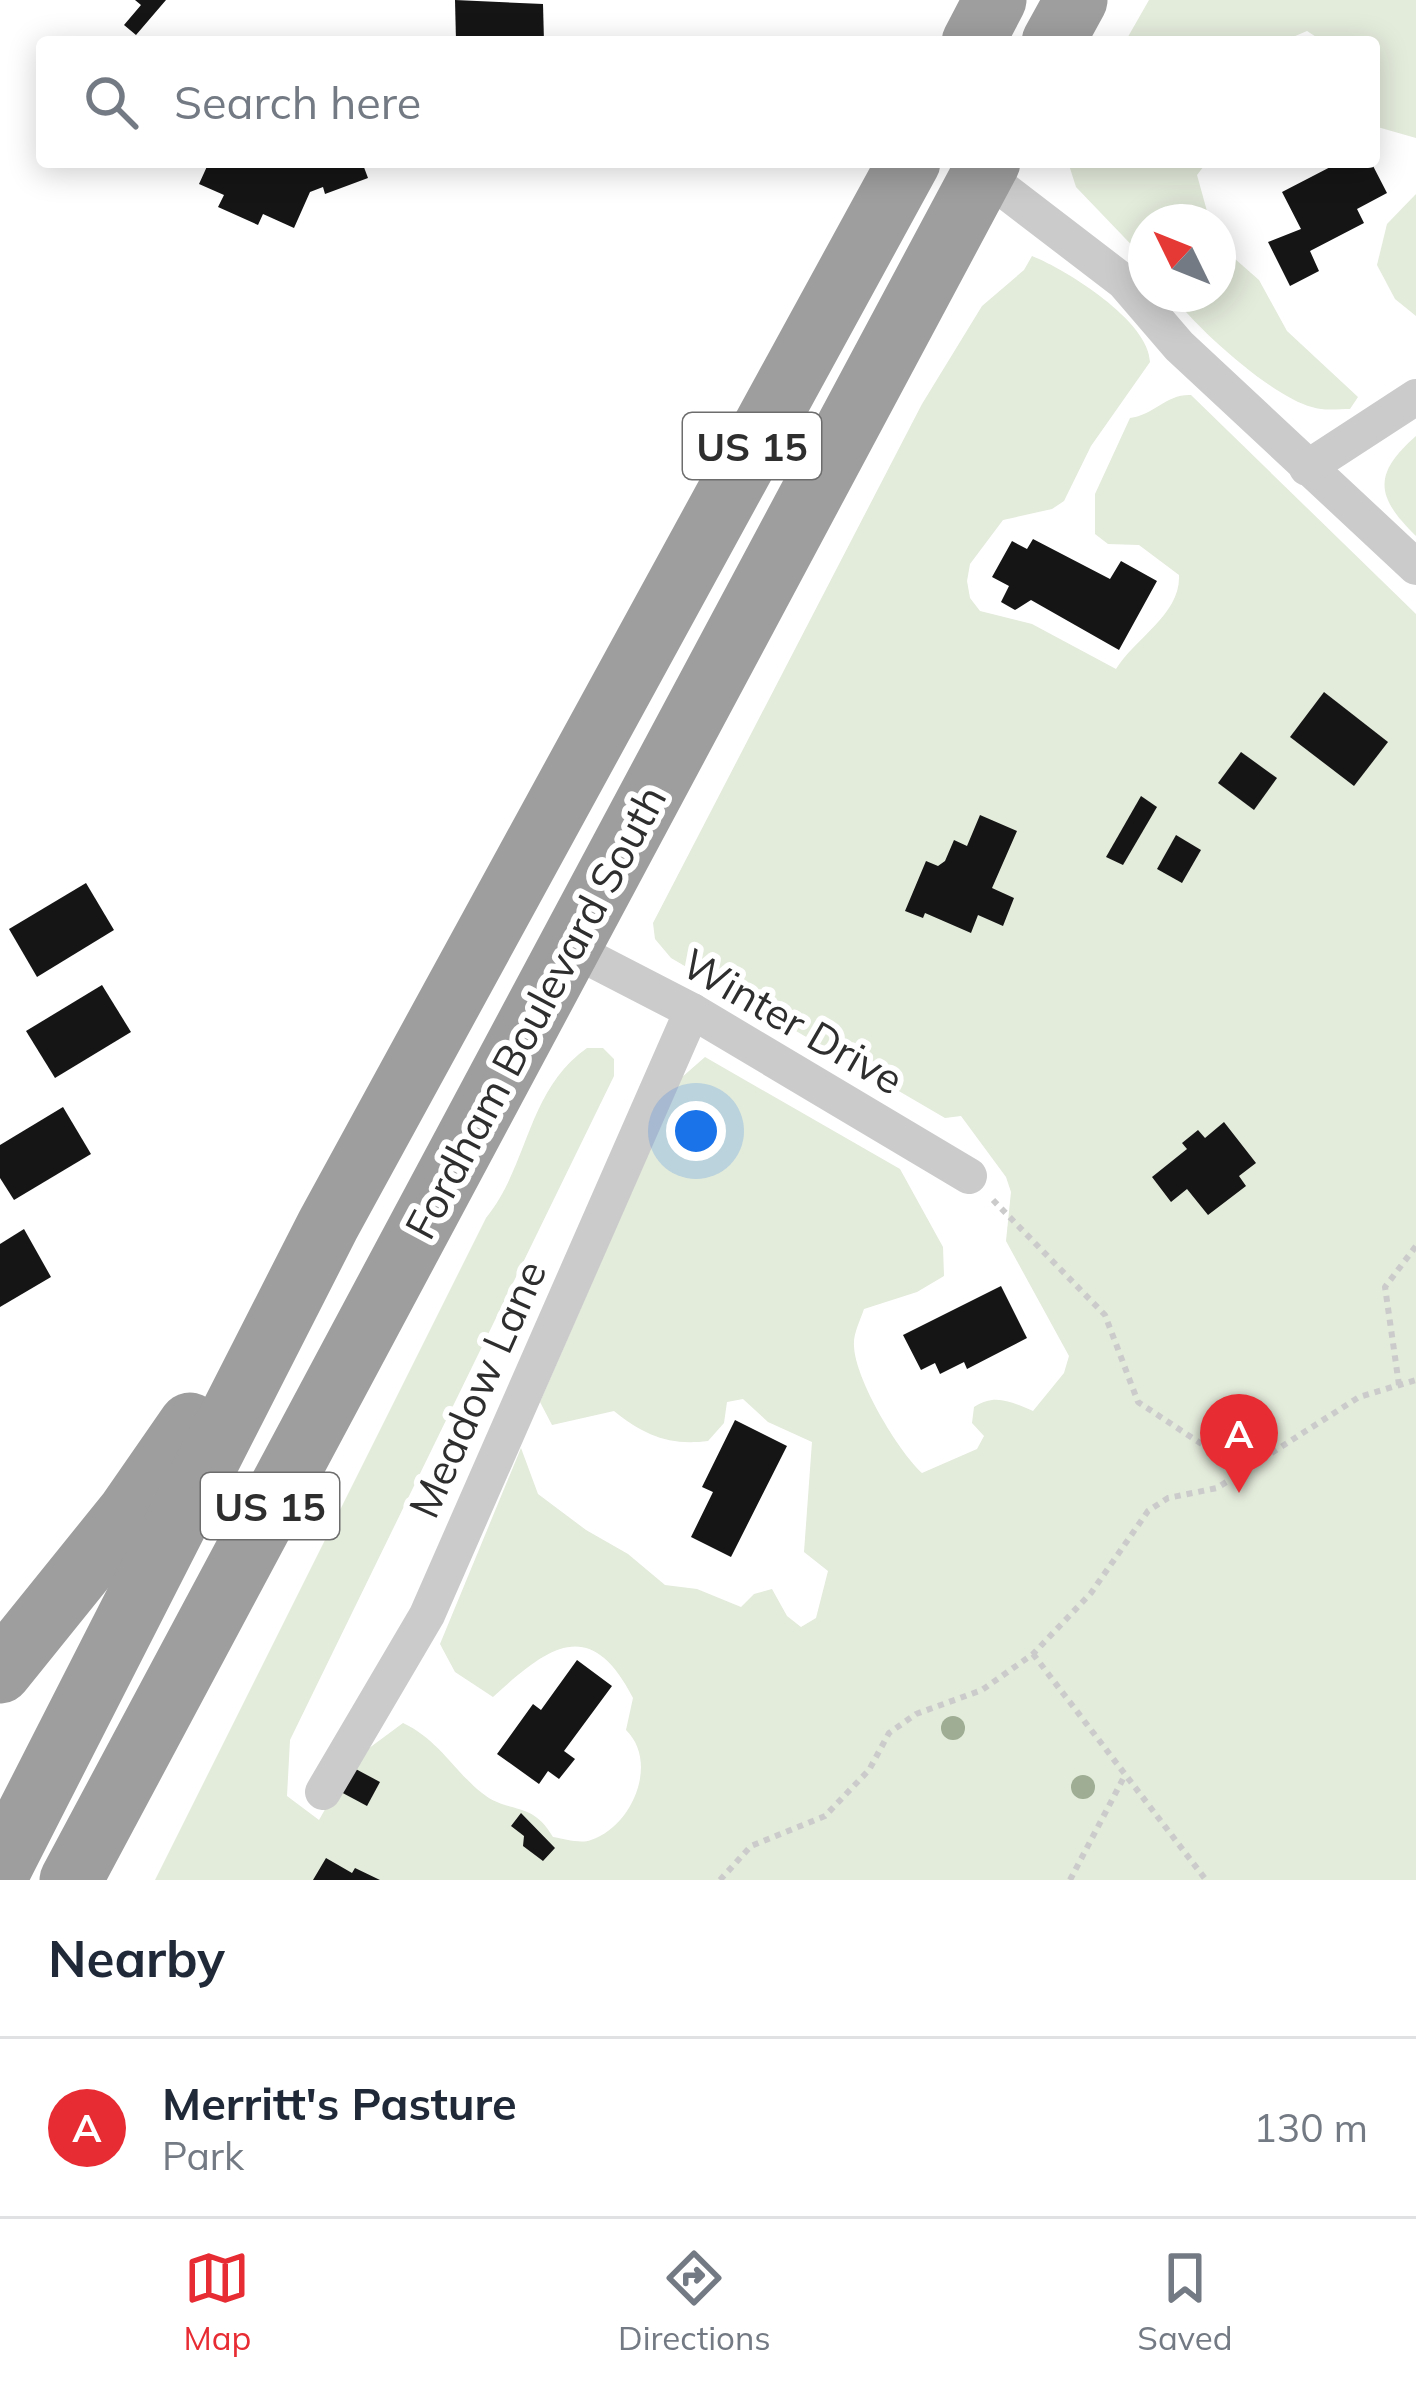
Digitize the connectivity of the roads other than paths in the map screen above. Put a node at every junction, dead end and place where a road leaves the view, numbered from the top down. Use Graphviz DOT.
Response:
graph roads {
  1 [pos="995,0"];
  2 [pos="1076,0"];
  3 [pos="976,36"];
  4 [pos="1056,36"];
  5 [pos="906,168"];
  6 [pos="979,168"];
  7 [pos="982,168"];
  8 [pos="1416,398"];
  9 [pos="1307,468"];
  10 [pos="1416,567"];
  11 [pos="570,948"];
  12 [pos="692,1011"];
  13 [pos="970,1176"];
  14 [pos="328,1225"];
  15 [pos="0,1672"];
  16 [pos="322,1792"];
  17 [pos="0,1869"];
  18 [pos="75,1874"];
  1 -- 3 [label="highway"];
  2 -- 4 [label="highway"];
  5 -- 14 [label="highway, Fordham Boulevard South / US 15"];
  6 -- 11 [label="highway, Fordham Boulevard South / US 15"];
  7 -- 9 [label="street"];
  8 -- 9 [label="street"];
  9 -- 10 [label="street"];
  11 -- 12 [label="street, Winter Drive"];
  11 -- 18 [label="highway, Fordham Boulevard South / US 15"];
  12 -- 13 [label="street, Winter Drive"];
  12 -- 16 [label="street, Meadow Lane"];
  14 -- 15 [label="highway, US 15"];
  14 -- 17 [label="highway"];
}
